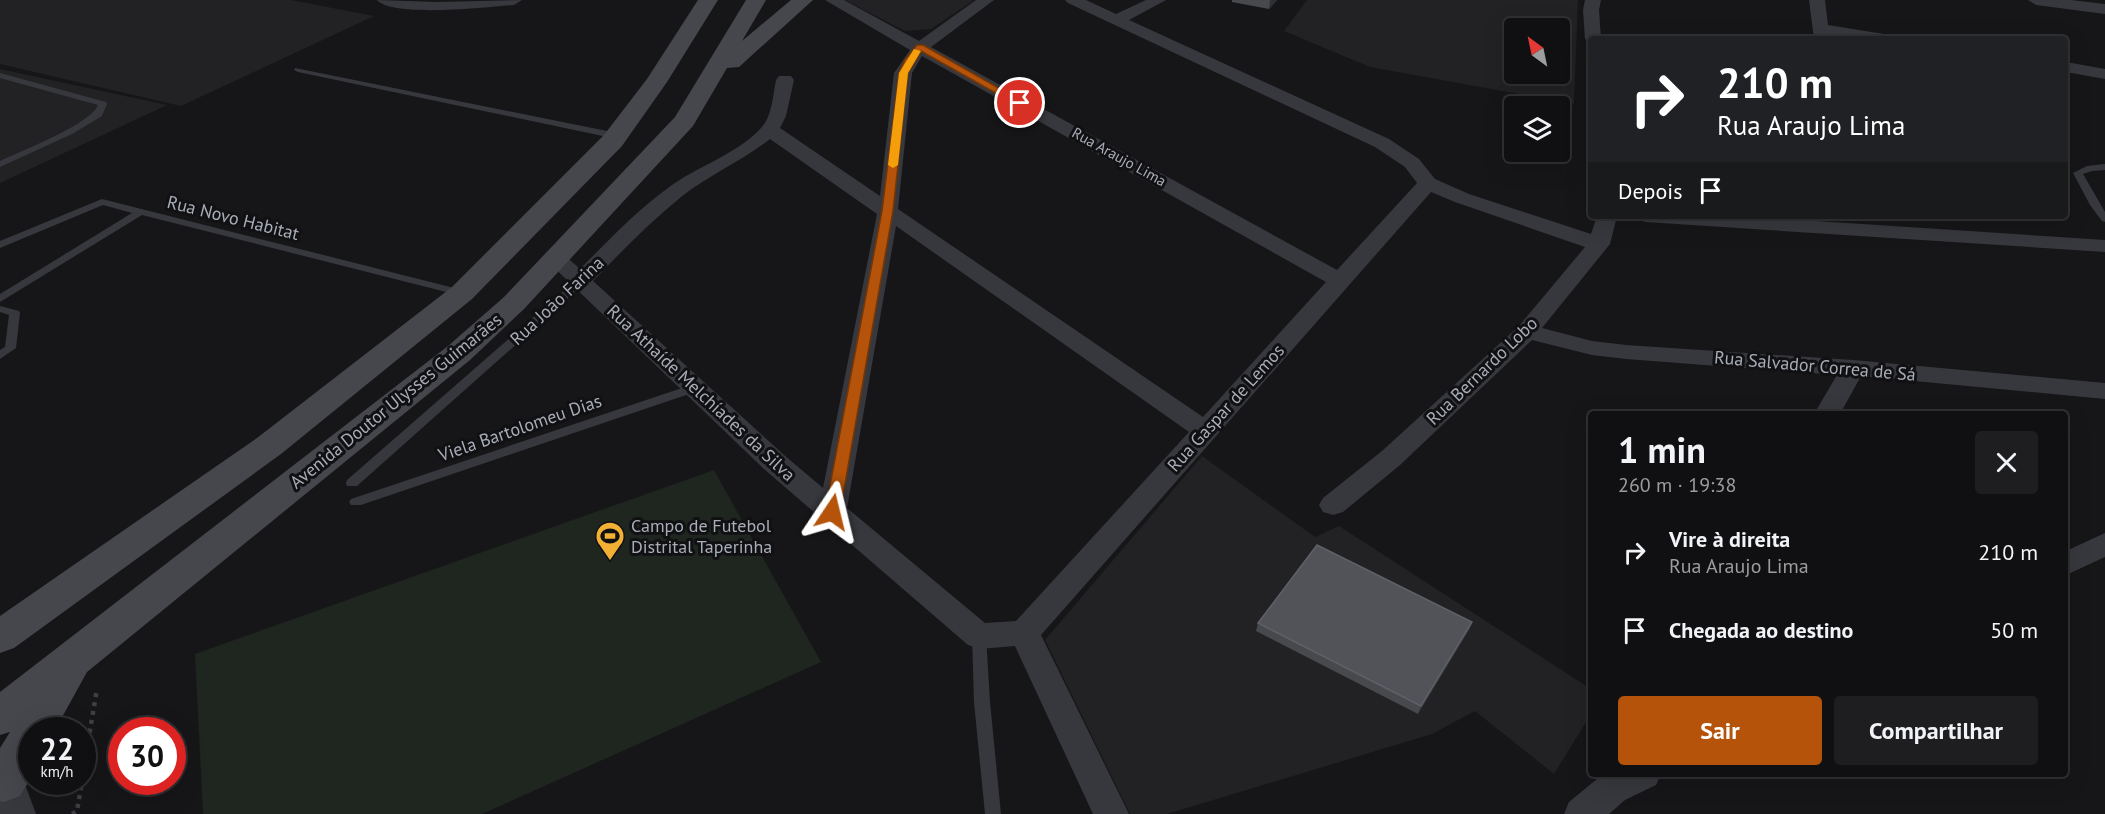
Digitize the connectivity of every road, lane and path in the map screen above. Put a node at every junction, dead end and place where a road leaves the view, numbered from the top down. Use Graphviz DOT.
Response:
graph roads {
  1 [pos="385,0"];
  2 [pos="514,0"];
  3 [pos="708,0"];
  4 [pos="756,0"];
  5 [pos="803,0"];
  6 [pos="833,0"];
  7 [pos="986,0"];
  8 [pos="1073,0"];
  9 [pos="1158,0"];
  10 [pos="1593,0"];
  11 [pos="1817,0"];
  12 [pos="2036,0"];
  13 [pos="2105,9"];
  14 [pos="1117,20"];
  15 [pos="1821,34"];
  16 [pos="1593,36"];
  17 [pos="1846,36"];
  18 [pos="920,47"];
  19 [pos="2068,68"];
  20 [pos="298,70"];
  21 [pos="2105,74"];
  22 [pos="0,75"];
  23 [pos="711,78"];
  24 [pos="785,80"];
  25 [pos="770,130"];
  26 [pos="617,136"];
  27 [pos="0,164"];
  28 [pos="2105,167"];
  29 [pos="1428,183"];
  30 [pos="888,211"];
  31 [pos="140,212"];
  32 [pos="1606,219"];
  33 [pos="1693,219"];
  34 [pos="2105,219"];
  35 [pos="1599,244"];
  36 [pos="0,245"];
  37 [pos="2105,246"];
  38 [pos="568,270"];
  39 [pos="1341,281"];
  40 [pos="462,293"];
  41 [pos="0,299"];
  42 [pos="0,309"];
  43 [pos="1527,331"];
  44 [pos="0,355"];
  45 [pos="1852,368"];
  46 [pos="694,388"];
  47 [pos="2105,392"];
  48 [pos="1829,411"];
  49 [pos="1206,431"];
  50 [pos="352,483"];
  51 [pos="356,502"];
  52 [pos="1333,505"];
  53 [pos="832,512"];
  54 [pos="2105,544"];
  55 [pos="2068,563"];
  56 [pos="1024,633"];
  57 [pos="979,636"];
  58 [pos="0,637"];
  59 [pos="85,673"];
  60 [pos="0,717"];
  61 [pos="45,717"];
  62 [pos="84,717"];
  63 [pos="18,772"];
  64 [pos="1634,777"];
  65 [pos="1617,782"];
  66 [pos="80,795"];
  67 [pos="8,800"];
  68 [pos="72,814"];
  69 [pos="993,814"];
  70 [pos="1111,814"];
  71 [pos="1582,814"];
  1 -- 2 [label="street"];
  3 -- 26 [label="main road"];
  4 -- 23 [label="main road, Avenida Doutor Ulysses Guimarães"];
  5 -- 23 [label="main road"];
  6 -- 18 [label="street, Rua Araujo Lima"];
  7 -- 18 [label="street"];
  8 -- 14 [label="street"];
  9 -- 14 [label="street"];
  10 -- 16 [label="street"];
  11 -- 15 [label="street"];
  12 -- 13 [label="street"];
  14 -- 29 [label="street"];
  15 -- 17 [label="street"];
  18 -- 30 [label="street"];
  18 -- 39 [label="street, Rua Araujo Lima"];
  19 -- 21 [label="street"];
  20 -- 26 [label="lane"];
  22 -- 27 [label="lane"];
  23 -- 38 [label="main road, Avenida Doutor Ulysses Guimarães"];
  24 -- 25 [label="street"];
  25 -- 30 [label="street"];
  25 -- 38 [label="street, Rua João Farina"];
  26 -- 40 [label="main road"];
  28 -- 34 [label="lane"];
  29 -- 35 [label="street"];
  29 -- 39 [label="street, Rua Gaspar de Lemos"];
  30 -- 49 [label="street"];
  30 -- 53 [label="street"];
  31 -- 36 [label="lane, Rua Novo Habitat"];
  31 -- 40 [label="lane, Rua Novo Habitat"];
  31 -- 41 [label="lane"];
  32 -- 35 [label="street, Rua Bernardo Lobo"];
  33 -- 37 [label="street"];
  35 -- 43 [label="street, Rua Bernardo Lobo"];
  38 -- 46 [label="street, Rua Athaíde Melchíades da Silva"];
  38 -- 50 [label="lane, Rua João Farina"];
  38 -- 59 [label="main road, Avenida Doutor Ulysses Guimarães"];
  39 -- 49 [label="street, Rua Gaspar de Lemos"];
  40 -- 58 [label="main road"];
  42 -- 44 [label="lane"];
  43 -- 45 [label="street, Rua Salvador Correa de Sá"];
  43 -- 52 [label="street, Rua Bernardo Lobo"];
  45 -- 47 [label="street, Rua Salvador Correa de Sá"];
  45 -- 48 [label="street"];
  46 -- 51 [label="lane, Viela Bartolomeu Dias"];
  46 -- 53 [label="street, Rua Athaíde Melchíades da Silva"];
  49 -- 56 [label="street, Rua Gaspar de Lemos"];
  53 -- 57 [label="street, Rua Athaíde Melchíades da Silva"];
  54 -- 55 [label="street"];
  56 -- 57 [label="street"];
  56 -- 70 [label="street"];
  57 -- 69 [label="lane"];
  59 -- 60 [label="main road, Avenida Doutor Ulysses Guimarães"];
  59 -- 61 [label="main road"];
  59 -- 62 [label="path"];
  63 -- 67 [label="main road"];
  64 -- 65 [label="street"];
  65 -- 71 [label="street"];
  66 -- 68 [label="path"];
}
